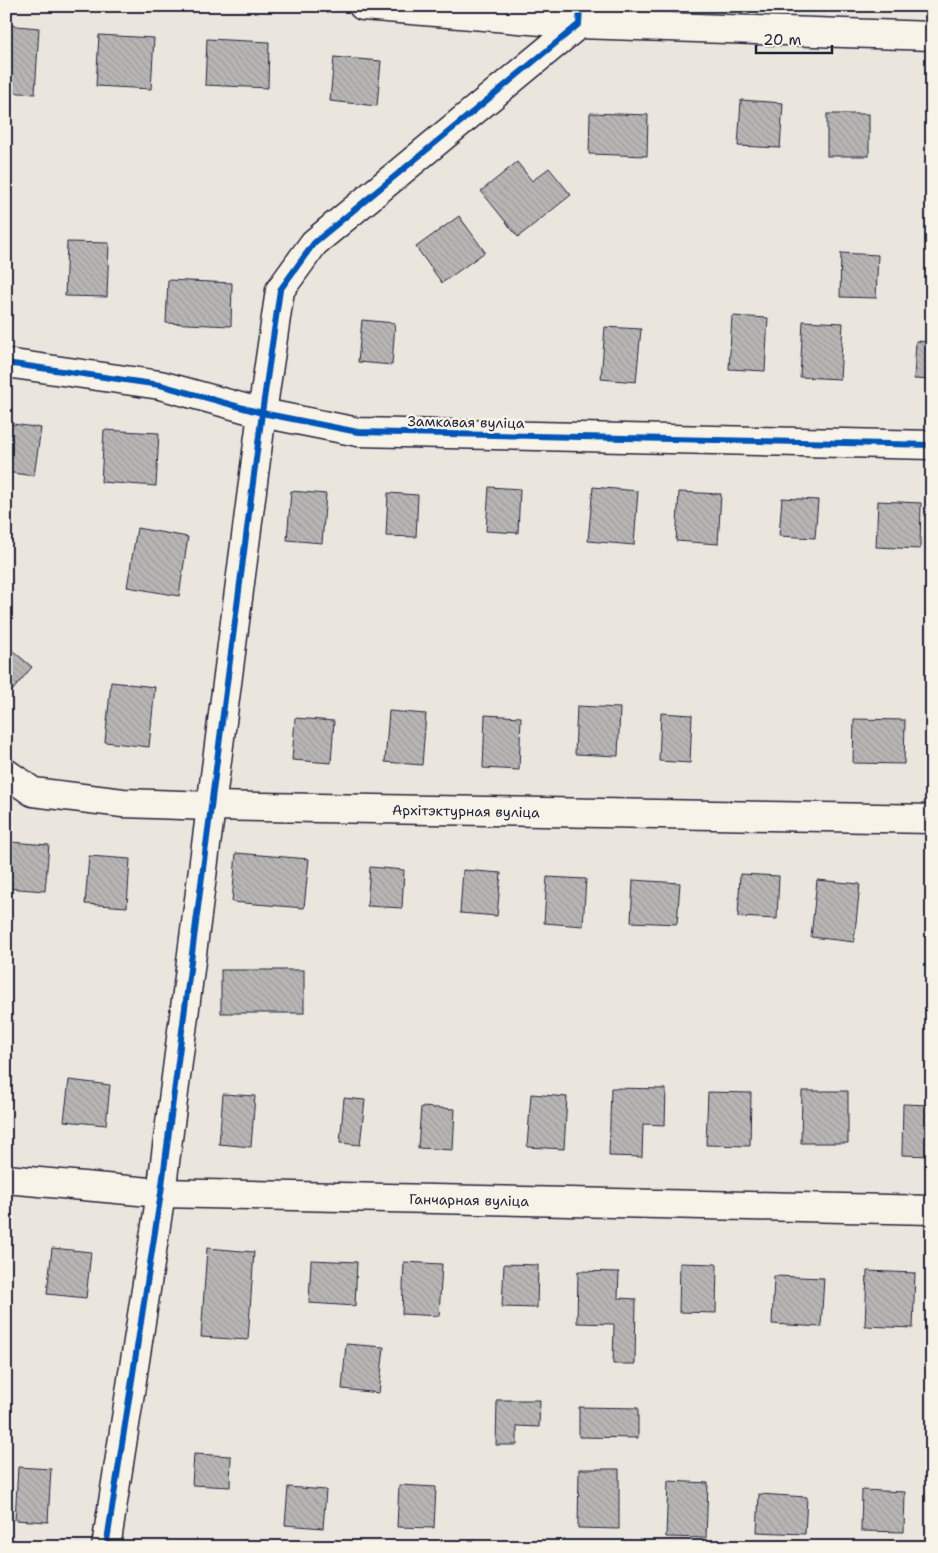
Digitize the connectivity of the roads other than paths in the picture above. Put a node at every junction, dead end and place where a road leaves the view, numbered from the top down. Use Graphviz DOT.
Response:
graph roads {
  1 [pos="363,6"];
  2 [pos="580,15"];
  3 [pos="932,36"];
  4 [pos="6,363"];
  5 [pos="262,412"];
  6 [pos="932,445"];
  7 [pos="6,773"];
  8 [pos="211,806"];
  9 [pos="932,819"];
  10 [pos="6,1179"];
  11 [pos="161,1193"];
  12 [pos="932,1210"];
  13 [pos="106,1547"];
  1 -- 2 [label="street"];
  2 -- 3 [label="street"];
  2 -- 5 [label="street"];
  4 -- 5 [label="street, Замкавая вуліца"];
  5 -- 6 [label="street, Замкавая вуліца"];
  5 -- 8 [label="street"];
  7 -- 8 [label="street, Архітэктурная вуліца"];
  8 -- 9 [label="street, Архітэктурная вуліца"];
  8 -- 11 [label="street"];
  10 -- 11 [label="street, Ганчарная вуліца"];
  11 -- 12 [label="street, Ганчарная вуліца"];
  11 -- 13 [label="street"];
}
